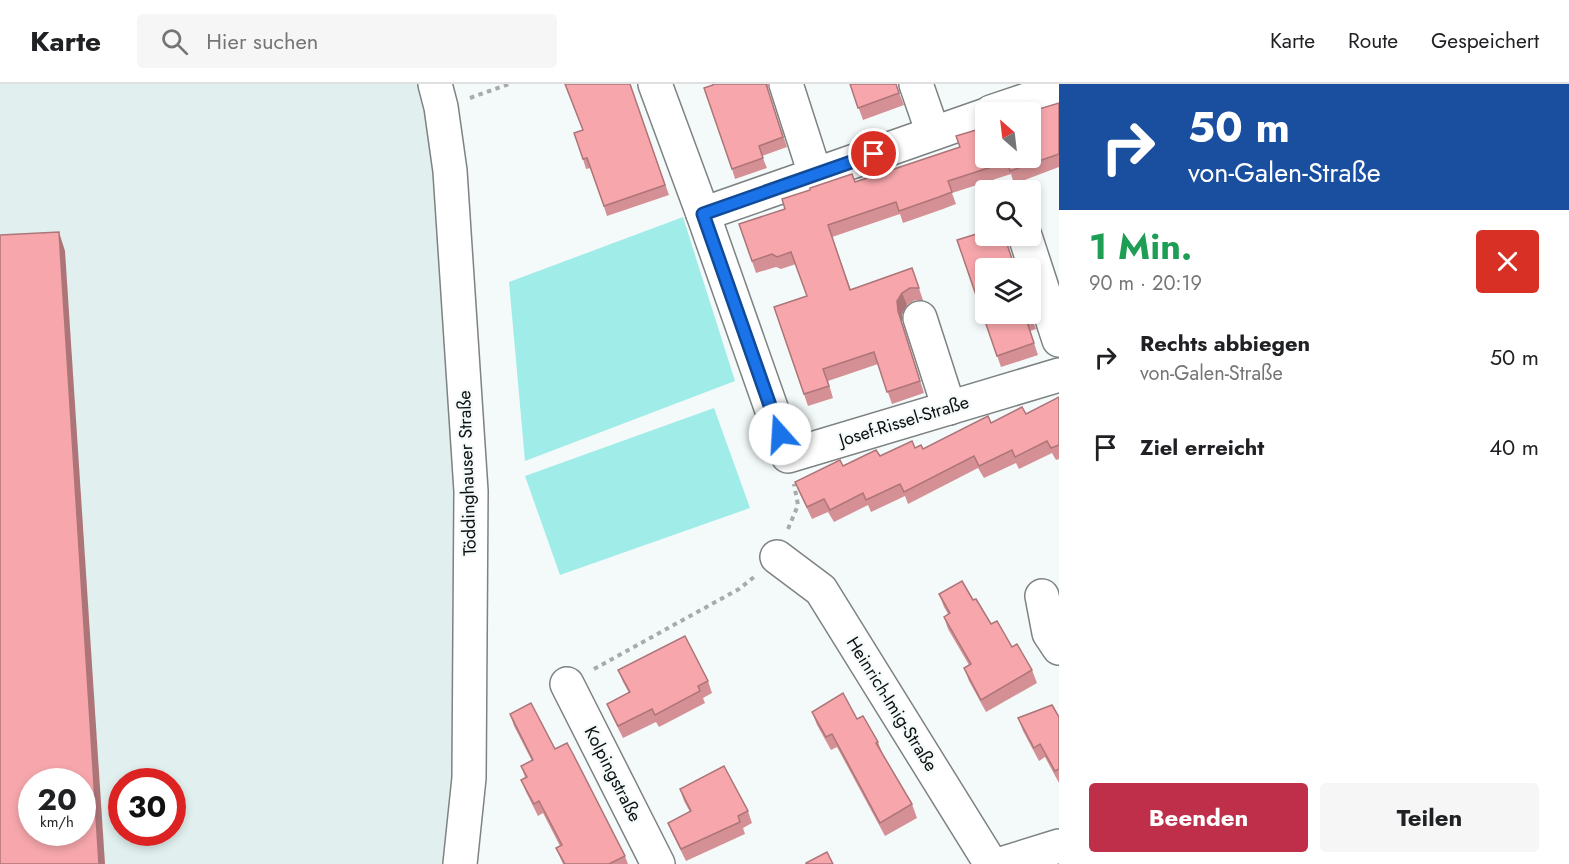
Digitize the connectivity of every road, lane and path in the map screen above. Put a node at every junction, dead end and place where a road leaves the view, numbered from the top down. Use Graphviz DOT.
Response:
graph roads {
  1 [pos="435,84"];
  2 [pos="509,84"];
  3 [pos="655,84"];
  4 [pos="786,84"];
  5 [pos="916,84"];
  6 [pos="1048,89"];
  7 [pos="480,94"];
  8 [pos="1016,102"];
  9 [pos="975,119"];
  10 [pos="933,133"];
  11 [pos="816,174"];
  12 [pos="703,214"];
  13 [pos="1028,246"];
  14 [pos="920,318"];
  15 [pos="1059,340"];
  16 [pos="1059,375"];
  17 [pos="950,408"];
  18 [pos="788,456"];
  19 [pos="777,557"];
  20 [pos="1042,596"];
  21 [pos="1059,648"];
  22 [pos="567,684"];
  23 [pos="1059,846"];
  24 [pos="460,864"];
  25 [pos="658,864"];
  26 [pos="991,864"];
  27 [pos="1001,864"];
  1 -- 24 [label="street, Töddinghauser Straße"];
  2 -- 7 [label="path"];
  3 -- 12 [label="street"];
  4 -- 11 [label="street"];
  5 -- 10 [label="street"];
  6 -- 8 [label="street"];
  9 -- 10 [label="street"];
  10 -- 11 [label="street"];
  11 -- 12 [label="street"];
  12 -- 18 [label="street"];
  13 -- 15 [label="street"];
  14 -- 17 [label="street"];
  16 -- 17 [label="street, Josef-Rissel-Straße"];
  17 -- 18 [label="street, Josef-Rissel-Straße"];
  18 -- 19 [label="path"];
  19 -- 22 [label="path"];
  19 -- 26 [label="street, Heinrich-Imig-Straße"];
  20 -- 21 [label="street"];
  22 -- 25 [label="street, Kolpingstraße"];
  23 -- 27 [label="street"];
}
